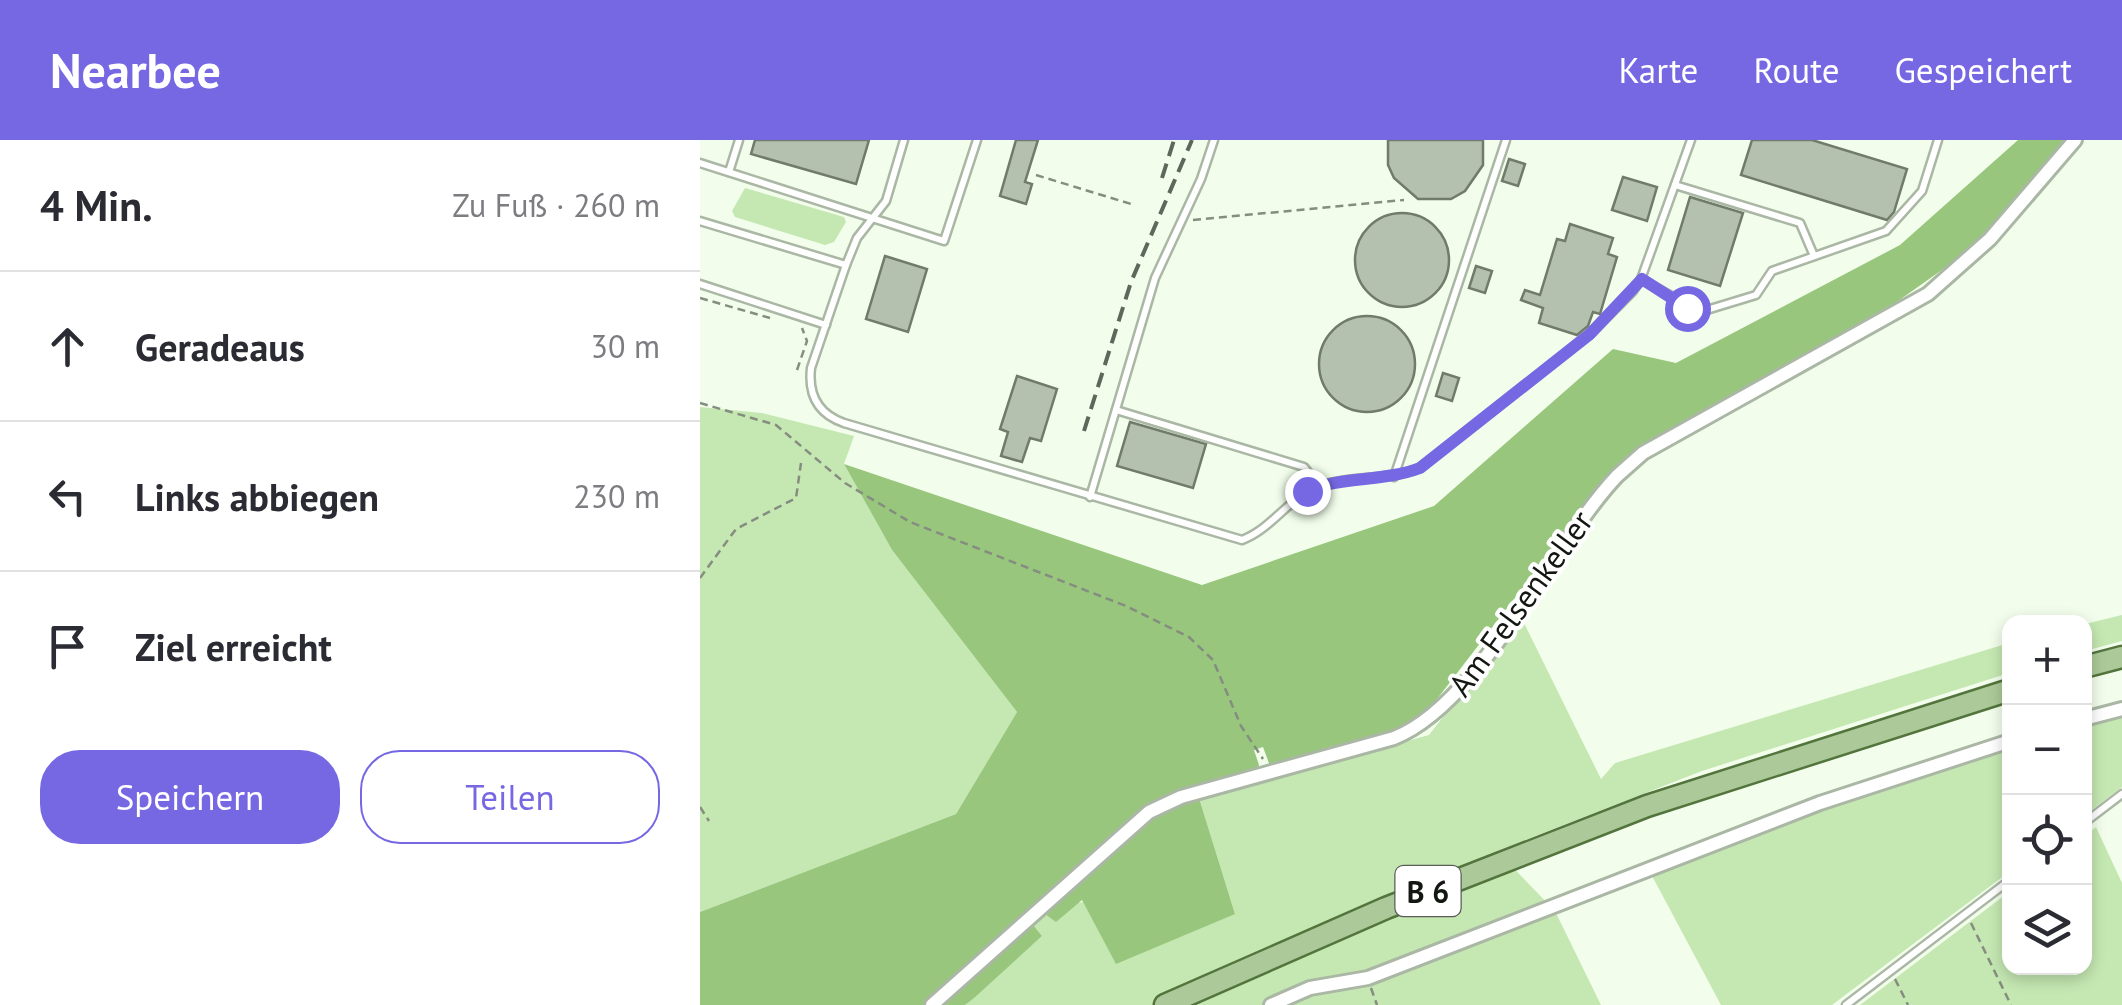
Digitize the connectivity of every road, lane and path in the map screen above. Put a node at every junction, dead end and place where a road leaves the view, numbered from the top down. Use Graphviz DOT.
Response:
graph roads {
  1 [pos="739,140"];
  2 [pos="904,140"];
  3 [pos="977,140"];
  4 [pos="1214,140"];
  5 [pos="1506,140"];
  6 [pos="1691,140"];
  7 [pos="1938,140"];
  8 [pos="2075,140"];
  9 [pos="700,163"];
  10 [pos="729,172"];
  11 [pos="1036,175"];
  12 [pos="1675,185"];
  13 [pos="1404,200"];
  14 [pos="1131,204"];
  15 [pos="870,218"];
  16 [pos="700,221"];
  17 [pos="1187,221"];
  18 [pos="1814,256"];
  19 [pos="846,265"];
  20 [pos="1642,279"];
  21 [pos="700,284"];
  22 [pos="700,298"];
  23 [pos="785,322"];
  24 [pos="826,325"];
  25 [pos="801,327"];
  26 [pos="797,370"];
  27 [pos="700,403"];
  28 [pos="1116,410"];
  29 [pos="801,463"];
  30 [pos="1394,478"];
  31 [pos="1318,486"];
  32 [pos="1090,497"];
  33 [pos="700,578"];
  34 [pos="2002,692"];
  35 [pos="2122,709"];
  36 [pos="2092,717"];
  37 [pos="2002,744"];
  38 [pos="1267,776"];
  39 [pos="2122,794"];
  40 [pos="700,808"];
  41 [pos="2092,816"];
  42 [pos="710,821"];
  43 [pos="2003,885"];
  44 [pos="1966,913"];
  45 [pos="1891,970"];
  46 [pos="1368,978"];
  47 [pos="932,1005"];
  48 [pos="1165,1005"];
  49 [pos="1271,1005"];
  50 [pos="1377,1005"];
  51 [pos="1846,1005"];
  52 [pos="1908,1005"];
  53 [pos="2011,1005"];
  1 -- 10 [label="lane"];
  2 -- 15 [label="lane"];
  3 -- 15 [label="lane"];
  4 -- 28 [label="lane"];
  5 -- 30 [label="lane"];
  6 -- 12 [label="lane"];
  7 -- 18 [label="lane"];
  8 -- 38 [label="street, Am Felsenkeller"];
  9 -- 10 [label="lane"];
  10 -- 15 [label="lane"];
  11 -- 14 [label="path"];
  12 -- 18 [label="lane"];
  12 -- 20 [label="lane"];
  13 -- 17 [label="path"];
  15 -- 19 [label="lane"];
  16 -- 19 [label="lane"];
  18 -- 20 [label="lane"];
  19 -- 24 [label="lane"];
  20 -- 30 [label="lane"];
  21 -- 24 [label="lane"];
  22 -- 23 [label="path"];
  24 -- 32 [label="lane"];
  25 -- 26 [label="path"];
  27 -- 38 [label="path"];
  28 -- 31 [label="lane"];
  28 -- 32 [label="lane"];
  29 -- 33 [label="path"];
  30 -- 31 [label="lane"];
  31 -- 32 [label="lane"];
  34 -- 48 [label="main road, B 6"];
  35 -- 36 [label="street"];
  37 -- 46 [label="street"];
  38 -- 47 [label="street, Am Felsenkeller"];
  39 -- 41 [label="lane"];
  40 -- 42 [label="path"];
  43 -- 44 [label="lane"];
  44 -- 45 [label="lane"];
  44 -- 53 [label="path"];
  45 -- 51 [label="lane"];
  45 -- 52 [label="path"];
  46 -- 49 [label="street"];
  46 -- 50 [label="path"];
}
